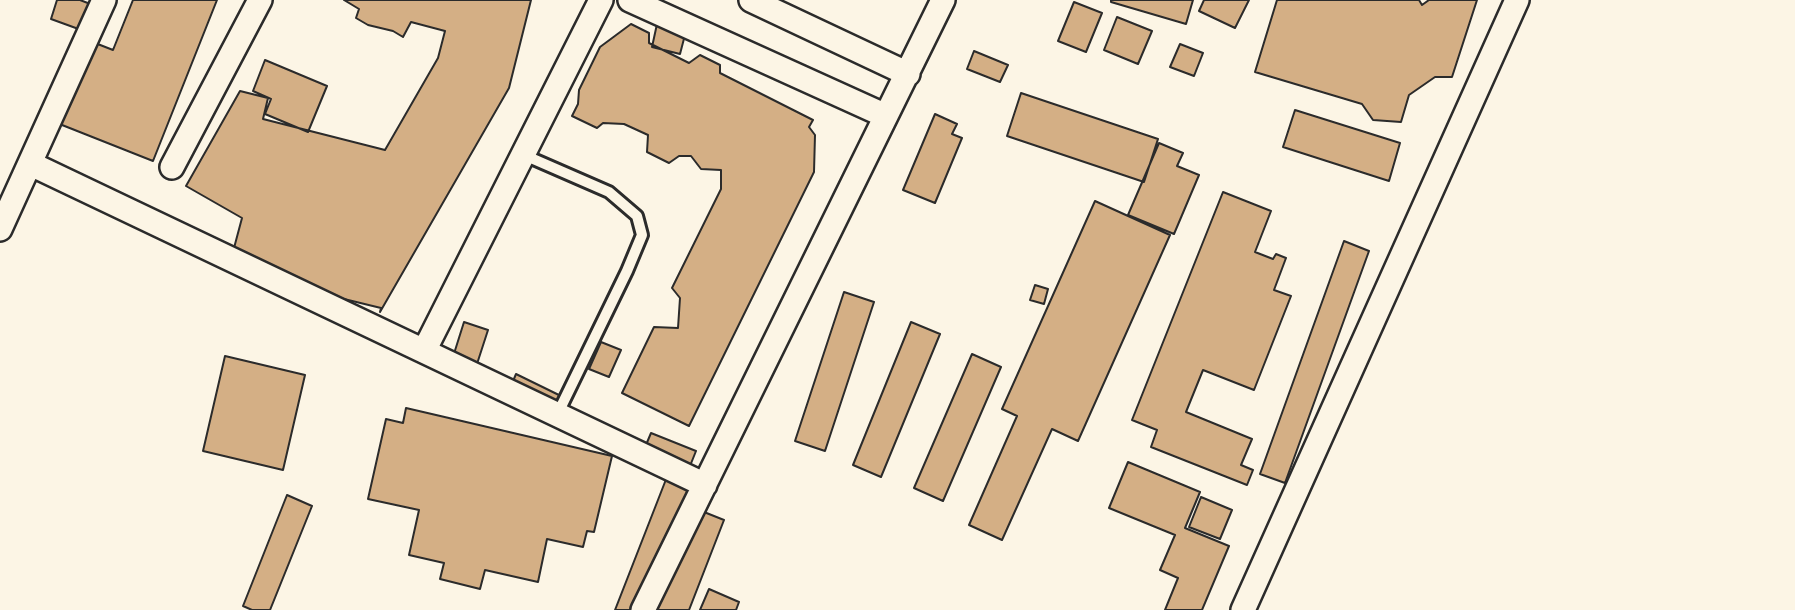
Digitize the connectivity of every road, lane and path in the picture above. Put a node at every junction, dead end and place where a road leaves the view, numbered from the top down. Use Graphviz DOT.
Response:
graph roads {
  1 [pos="104,0"];
  2 [pos="260,0"];
  3 [pos="601,0"];
  4 [pos="630,0"];
  5 [pos="751,0"];
  6 [pos="943,0"];
  7 [pos="1517,0"];
  8 [pos="908,74"];
  9 [pos="886,116"];
  10 [pos="524,155"];
  11 [pos="31,164"];
  12 [pos="172,167"];
  13 [pos="0,229"];
  14 [pos="424,351"];
  15 [pos="557,415"];
  16 [pos="705,485"];
  17 [pos="643,610"];
  18 [pos="1243,610"];
  1 -- 11 [label="street"];
  2 -- 12 [label="street"];
  3 -- 10 [label="street"];
  4 -- 9 [label="street"];
  5 -- 8 [label="street"];
  6 -- 8 [label="street"];
  7 -- 18 [label="street"];
  8 -- 9 [label="street"];
  9 -- 16 [label="street"];
  10 -- 14 [label="street"];
  10 -- 15 [label="lane"];
  11 -- 13 [label="street"];
  11 -- 14 [label="street"];
  14 -- 15 [label="street"];
  15 -- 16 [label="street"];
  16 -- 17 [label="street"];
}
